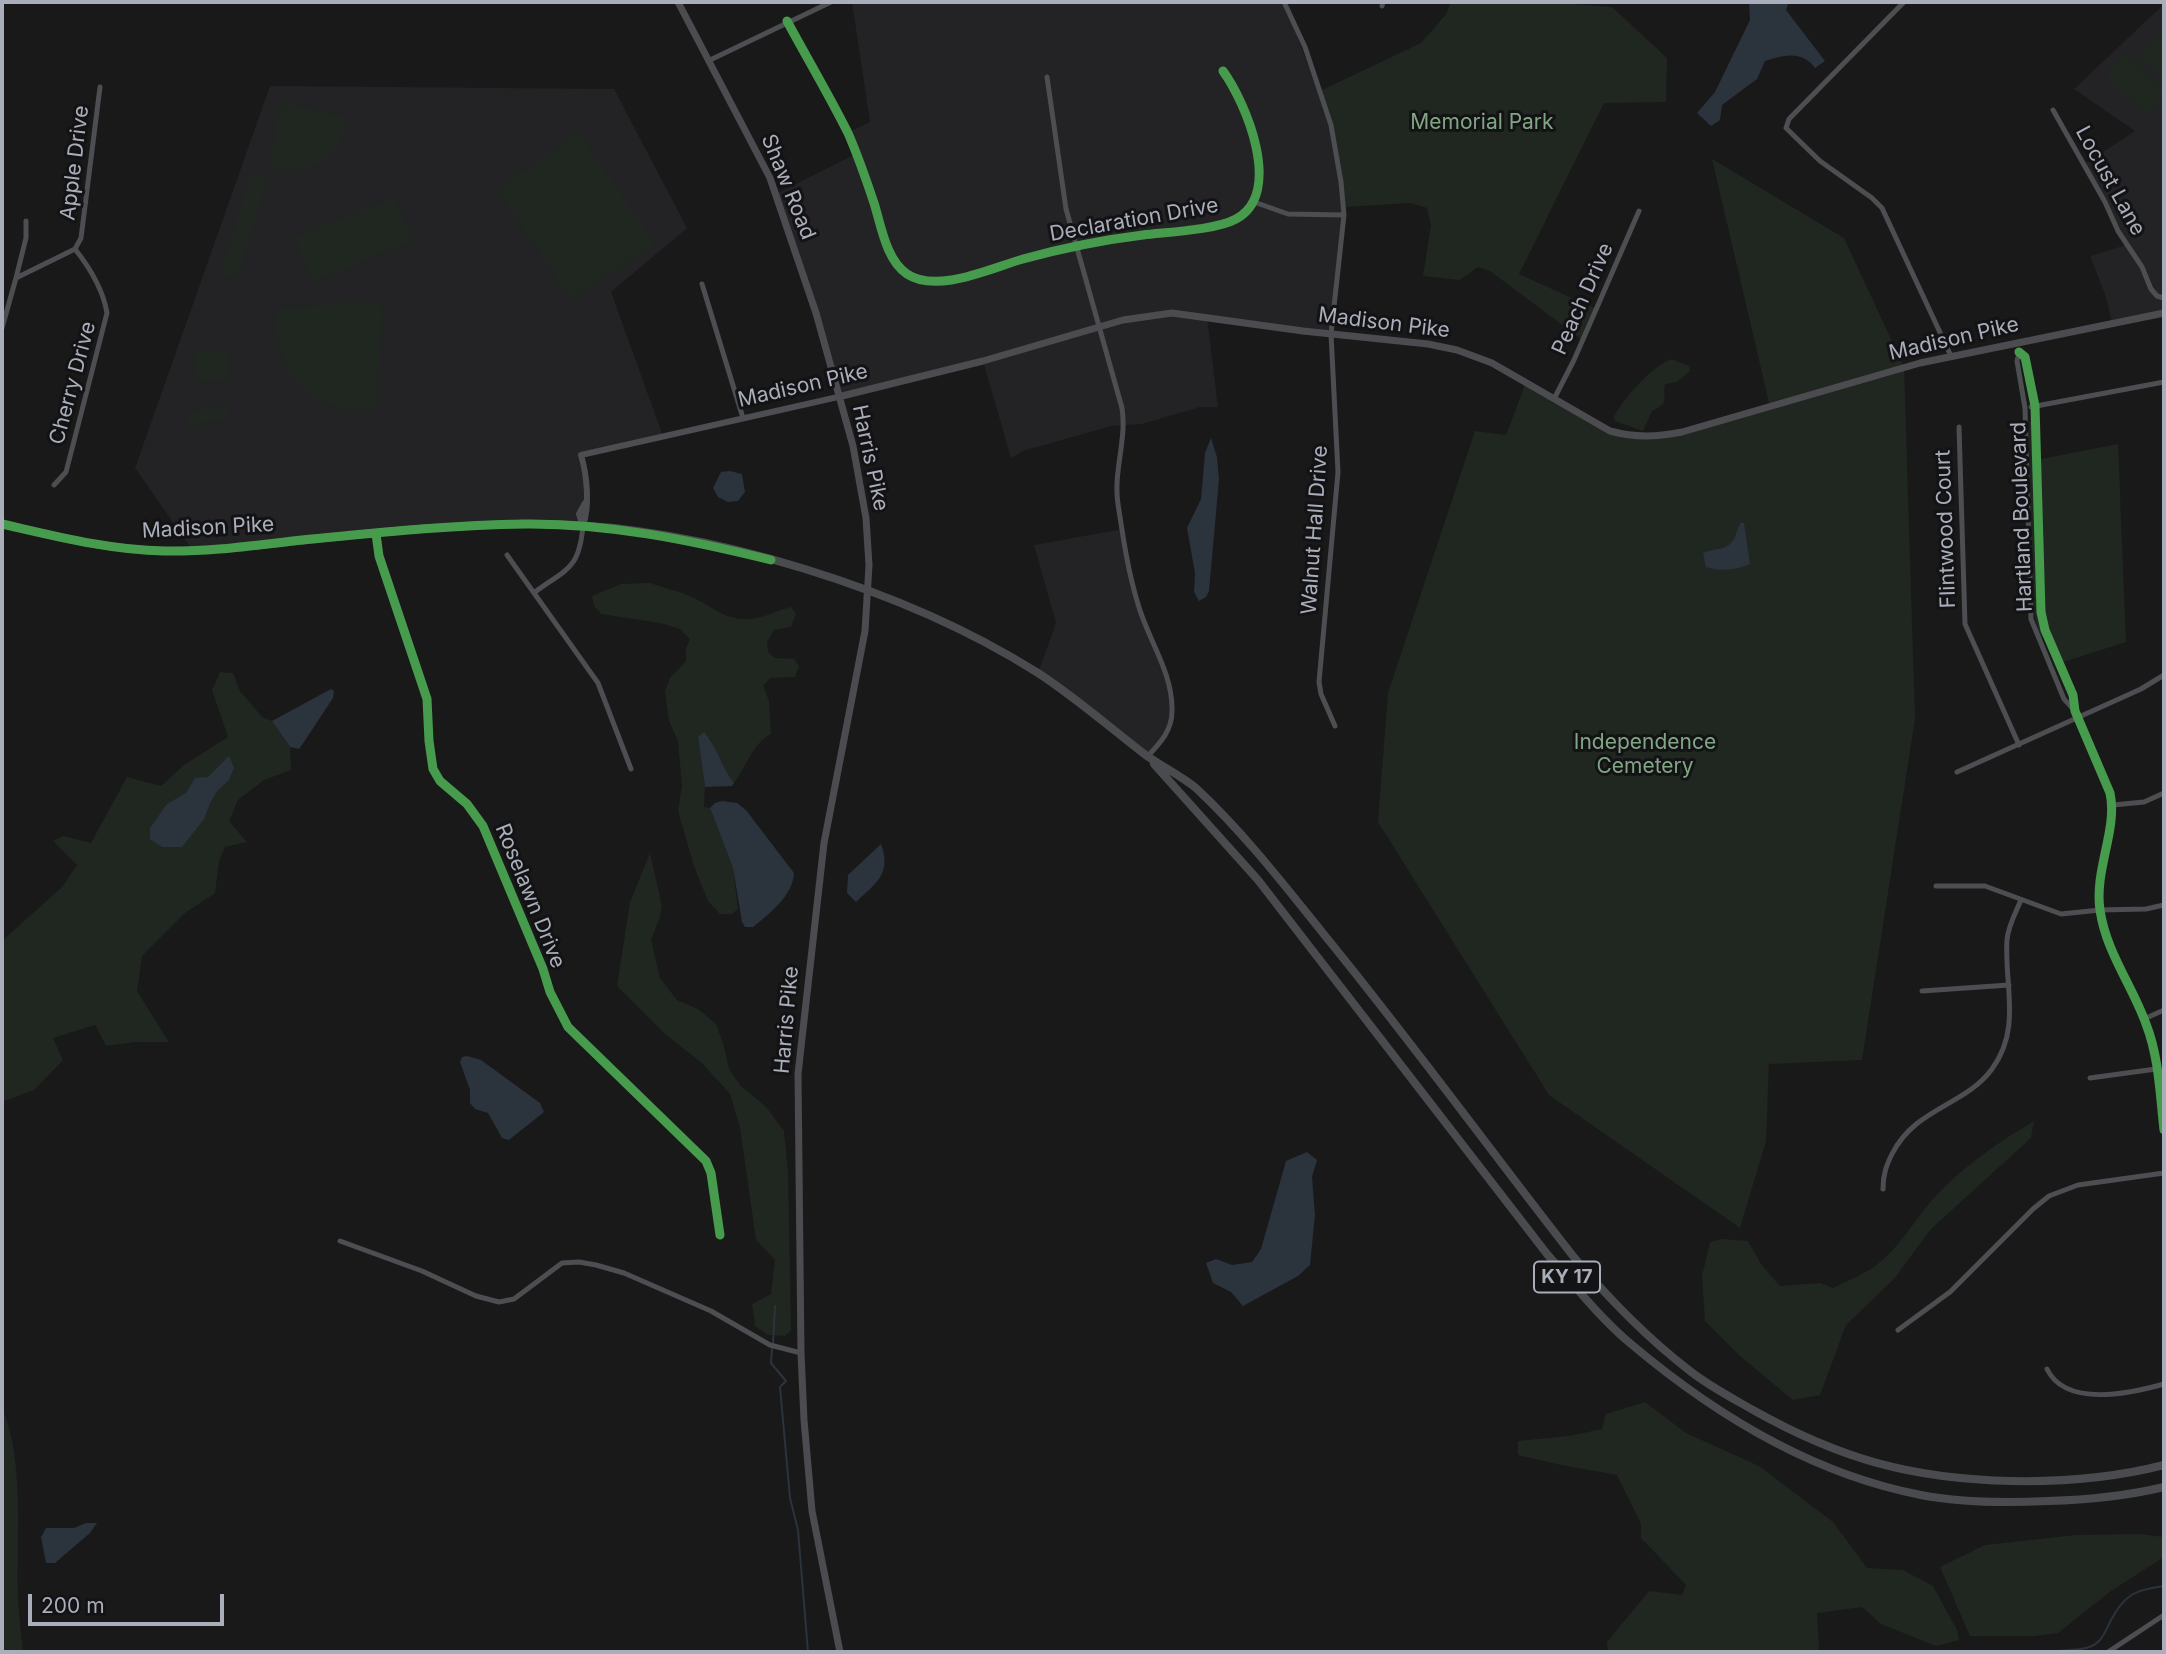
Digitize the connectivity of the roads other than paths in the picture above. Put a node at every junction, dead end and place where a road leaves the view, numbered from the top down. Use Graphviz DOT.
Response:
graph roads {
  1 [pos="678,2"];
  2 [pos="831,2"];
  3 [pos="1284,2"];
  4 [pos="1904,2"];
  5 [pos="787,21"];
  6 [pos="708,61"];
  7 [pos="1223,71"];
  8 [pos="1047,76"];
  9 [pos="100,87"];
  10 [pos="2053,110"];
  11 [pos="1254,202"];
  12 [pos="1639,211"];
  13 [pos="1344,215"];
  14 [pos="26,221"];
  15 [pos="1075,244"];
  16 [pos="75,249"];
  17 [pos="16,278"];
  18 [pos="702,284"];
  19 [pos="2164,298"];
  20 [pos="2164,313"];
  21 [pos="1100,326"];
  22 [pos="2,328"];
  23 [pos="1331,334"];
  24 [pos="2017,343"];
  25 [pos="2019,352"];
  26 [pos="1951,356"];
  27 [pos="2164,382"];
  28 [pos="838,397"];
  29 [pos="1554,399"];
  30 [pos="2035,406"];
  31 [pos="2025,408"];
  32 [pos="743,418"];
  33 [pos="1959,426"];
  34 [pos="54,485"];
  35 [pos="2,524"];
  36 [pos="583,526"];
  37 [pos="376,534"];
  38 [pos="507,555"];
  39 [pos="869,591"];
  40 [pos="535,592"];
  41 [pos="2164,675"];
  42 [pos="2075,711"];
  43 [pos="2077,718"];
  44 [pos="1335,726"];
  45 [pos="2019,744"];
  46 [pos="1147,757"];
  47 [pos="631,769"];
  48 [pos="1957,772"];
  49 [pos="2164,793"];
  50 [pos="2113,805"];
  51 [pos="1936,886"];
  52 [pos="2021,900"];
  53 [pos="2164,905"];
  54 [pos="2100,910"];
  55 [pos="2009,985"];
  56 [pos="1922,991"];
  57 [pos="2164,1010"];
  58 [pos="2144,1018"];
  59 [pos="2156,1069"];
  60 [pos="2090,1078"];
  61 [pos="2164,1130"];
  62 [pos="2164,1173"];
  63 [pos="1883,1189"];
  64 [pos="720,1235"];
  65 [pos="340,1241"];
  66 [pos="1898,1329"];
  67 [pos="801,1353"];
  68 [pos="2048,1369"];
  69 [pos="2164,1384"];
  70 [pos="2164,1465"];
  71 [pos="2164,1487"];
  72 [pos="2164,1615"];
  73 [pos="840,1652"];
  74 [pos="2108,1652"];
  1 -- 6 [label="main road, Shaw Road"];
  2 -- 5 [label="street"];
  3 -- 13 [label="street, Walnut Hall Drive"];
  4 -- 26 [label="street"];
  5 -- 6 [label="street"];
  5 -- 15 [label="street, Declaration Drive"];
  6 -- 28 [label="main road, Shaw Road"];
  7 -- 11 [label="street"];
  8 -- 15 [label="street"];
  9 -- 16 [label="street, Apple Drive"];
  10 -- 19 [label="street, Locust Lane"];
  11 -- 13 [label="street"];
  11 -- 15 [label="street, Declaration Drive"];
  12 -- 29 [label="street, Peach Drive"];
  13 -- 23 [label="street, Walnut Hall Drive"];
  14 -- 17 [label="street"];
  15 -- 21 [label="street"];
  16 -- 17 [label="street, Apple Drive"];
  16 -- 34 [label="street, Cherry Drive"];
  17 -- 22 [label="street"];
  18 -- 32 [label="street"];
  20 -- 24 [label="main road, Madison Pike"];
  21 -- 23 [label="main road, Madison Pike"];
  21 -- 28 [label="main road, Madison Pike"];
  21 -- 46 [label="street"];
  23 -- 29 [label="main road, Madison Pike"];
  23 -- 44 [label="street, Walnut Hall Drive"];
  24 -- 25 [label="street, Hartland Boulevard"];
  24 -- 26 [label="main road, Madison Pike"];
  25 -- 30 [label="street, Hartland Boulevard"];
  25 -- 31 [label="street, Hartland Boulevard"];
  26 -- 29 [label="main road, Madison Pike"];
  27 -- 30 [label="street"];
  28 -- 32 [label="street, Madison Pike"];
  28 -- 39 [label="main road, Harris Pike"];
  30 -- 31 [label="street"];
  30 -- 42 [label="street, Hartland Boulevard"];
  31 -- 42 [label="street, Hartland Boulevard"];
  32 -- 36 [label="street, Madison Pike"];
  33 -- 45 [label="street, Flintwood Court"];
  35 -- 37 [label="main road, Madison Pike / KY 17"];
  36 -- 37 [label="main road, KY 17"];
  36 -- 39 [label="main road, KY 17"];
  36 -- 40 [label="street"];
  37 -- 64 [label="street, Roselawn Drive"];
  38 -- 40 [label="street"];
  39 -- 46 [label="main road, KY 17"];
  39 -- 67 [label="main road, Harris Pike"];
  40 -- 47 [label="street"];
  41 -- 43 [label="street"];
  42 -- 43 [label="street, Hartland Boulevard"];
  43 -- 45 [label="street"];
  43 -- 50 [label="street, Hartland Boulevard"];
  45 -- 48 [label="street"];
  46 -- 70 [label="main road, KY 17"];
  46 -- 71 [label="main road, KY 17"];
  49 -- 50 [label="street"];
  50 -- 54 [label="street, Hartland Boulevard"];
  51 -- 52 [label="street"];
  52 -- 54 [label="street"];
  52 -- 55 [label="street"];
  53 -- 54 [label="street"];
  54 -- 58 [label="street, Hartland Boulevard"];
  55 -- 56 [label="street"];
  55 -- 63 [label="street"];
  57 -- 58 [label="street"];
  58 -- 59 [label="street, Hartland Boulevard"];
  59 -- 60 [label="street"];
  59 -- 61 [label="street, Hartland Boulevard"];
  62 -- 66 [label="street"];
  65 -- 67 [label="street"];
  67 -- 73 [label="main road, Harris Pike"];
  68 -- 69 [label="street"];
  72 -- 74 [label="street"];
}
